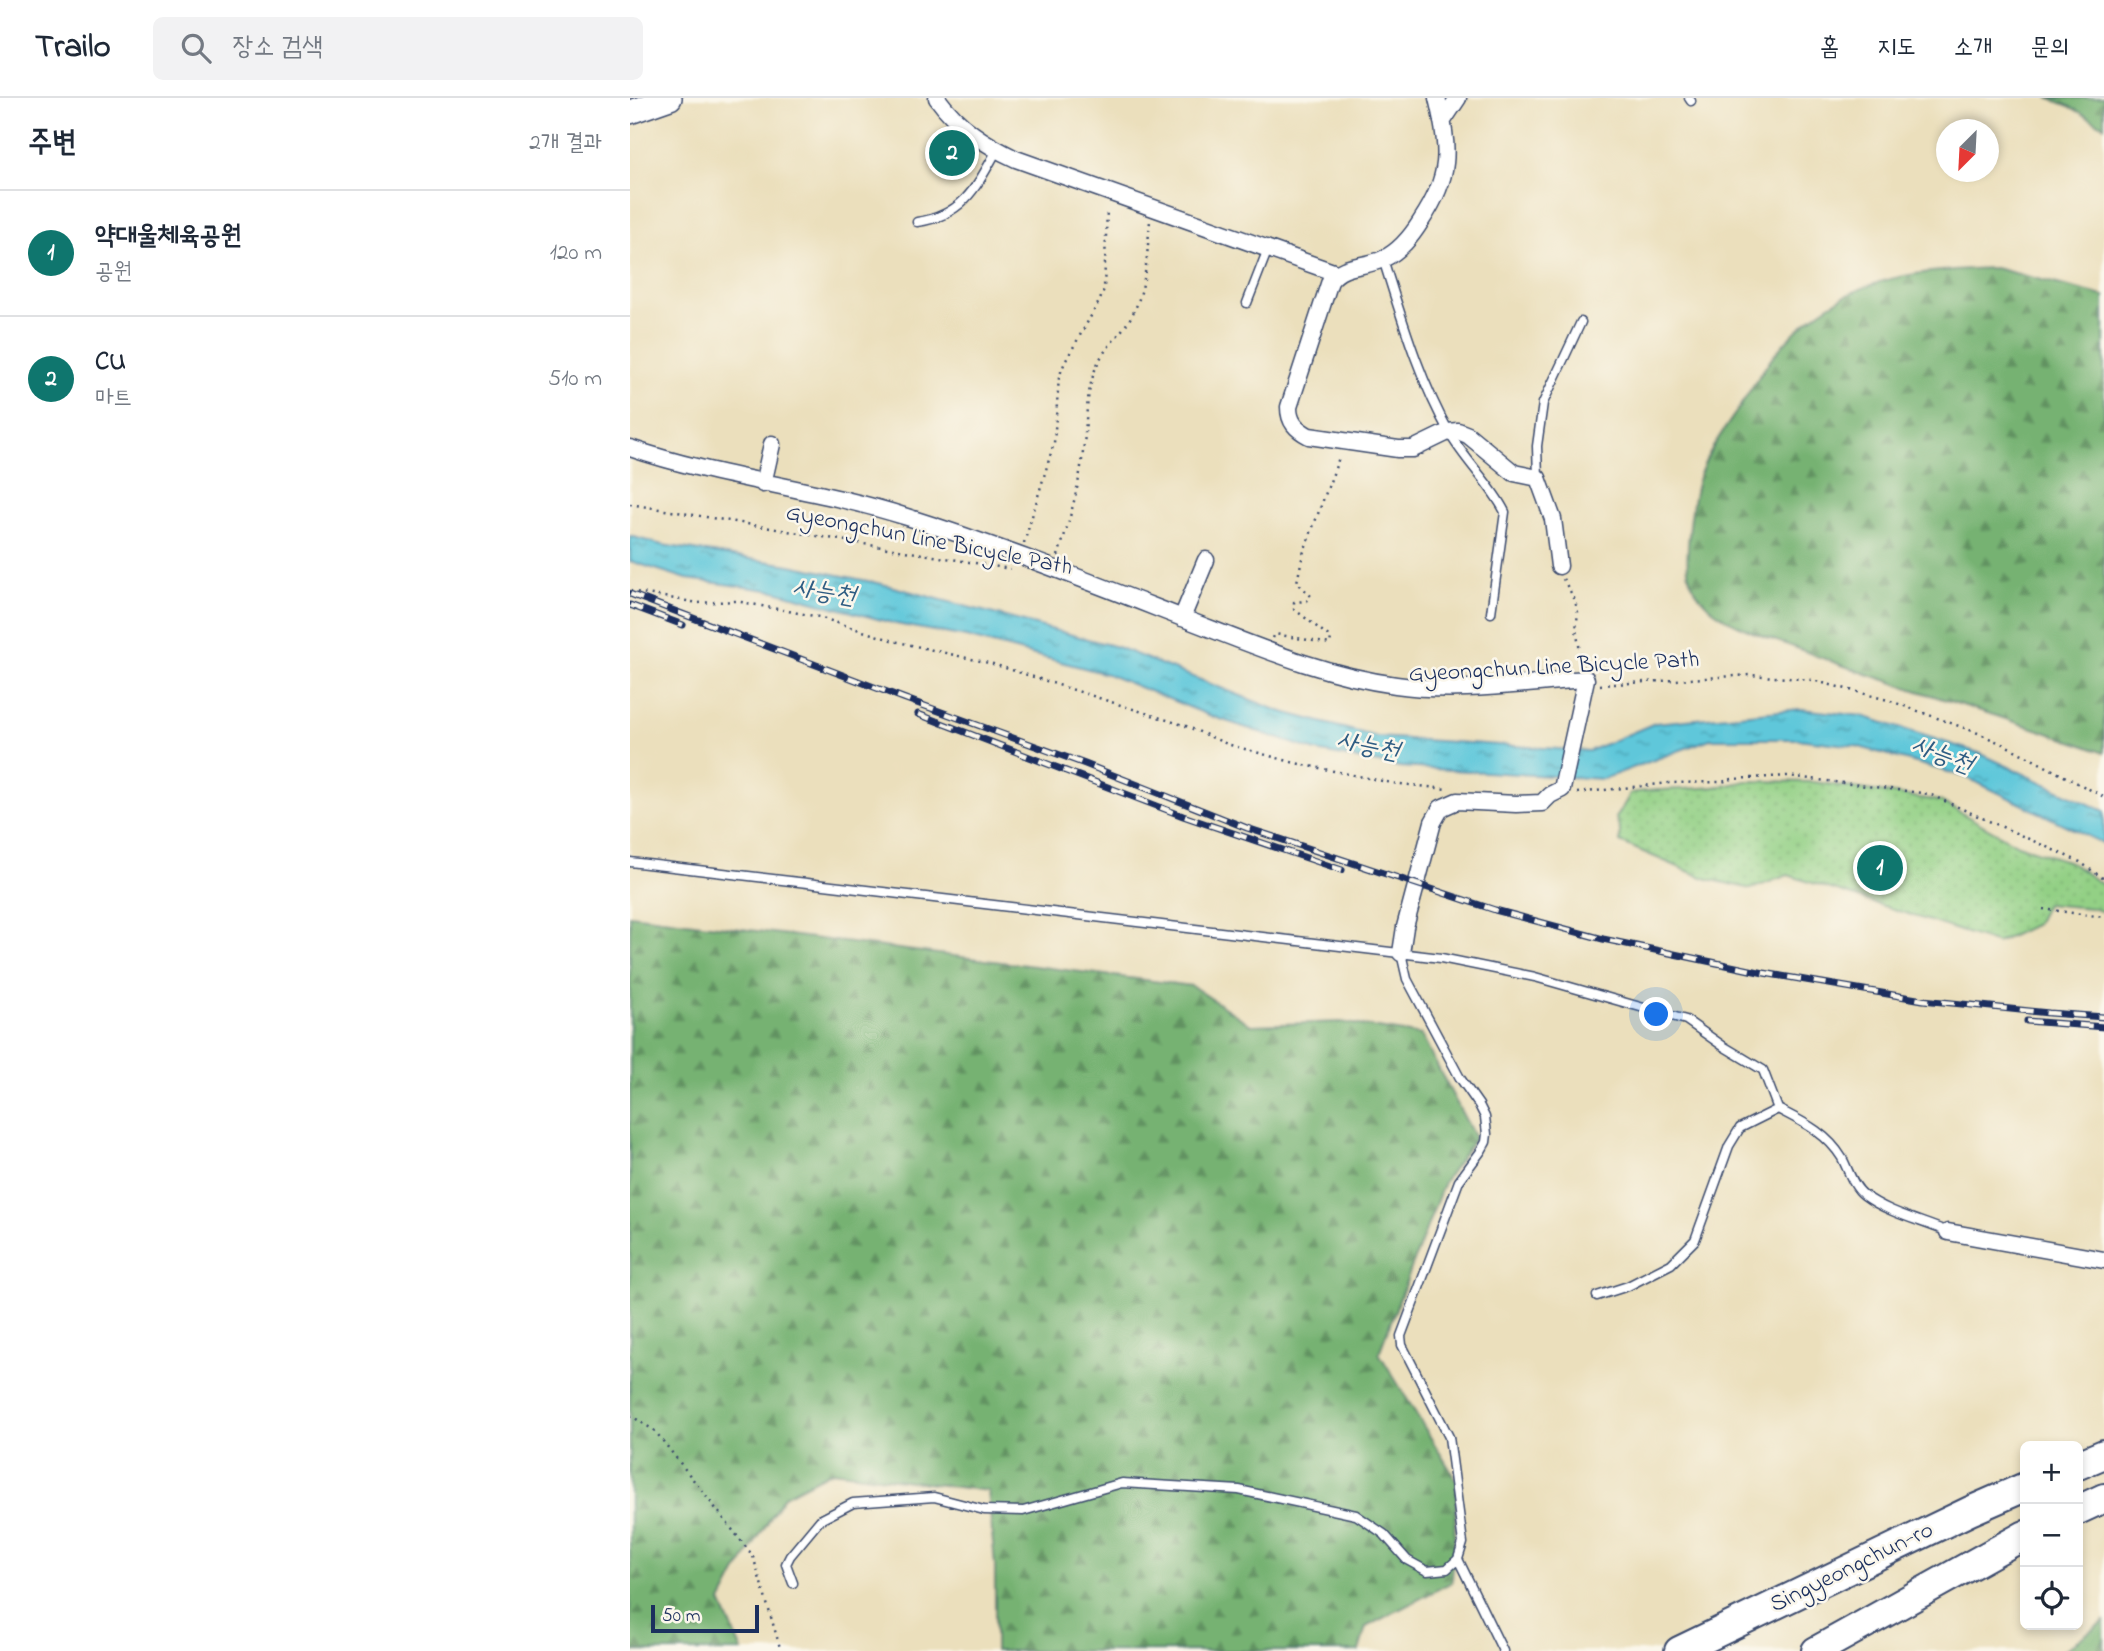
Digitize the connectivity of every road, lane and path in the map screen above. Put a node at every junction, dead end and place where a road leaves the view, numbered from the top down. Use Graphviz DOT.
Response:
graph roads {
  1 [pos="670,98"];
  2 [pos="937,98"];
  3 [pos="1437,98"];
  4 [pos="1458,98"];
  5 [pos="630,112"];
  6 [pos="1442,122"];
  7 [pos="997,150"];
  8 [pos="1107,191"];
  9 [pos="1152,207"];
  10 [pos="917,222"];
  11 [pos="1268,249"];
  12 [pos="1382,259"];
  13 [pos="1336,273"];
  14 [pos="1247,303"];
  15 [pos="1581,322"];
  16 [pos="1448,432"];
  17 [pos="1345,441"];
  18 [pos="772,444"];
  19 [pos="630,448"];
  20 [pos="1538,478"];
  21 [pos="763,484"];
  22 [pos="630,504"];
  23 [pos="1206,560"];
  24 [pos="1020,564"];
  25 [pos="1559,566"];
  26 [pos="1054,569"];
  27 [pos="630,591"];
  28 [pos="1491,613"];
  29 [pos="1182,618"];
  30 [pos="1269,652"];
  31 [pos="1585,688"];
  32 [pos="1452,790"];
  33 [pos="1556,792"];
  34 [pos="2104,797"];
  35 [pos="630,862"];
  36 [pos="2104,879"];
  37 [pos="2043,909"];
  38 [pos="2104,917"];
  39 [pos="1401,953"];
  40 [pos="1778,1110"];
  41 [pos="1948,1232"];
  42 [pos="2104,1260"];
  43 [pos="1597,1296"];
  44 [pos="630,1415"];
  45 [pos="2104,1454"];
  46 [pos="2083,1463"];
  47 [pos="2020,1490"];
  48 [pos="2104,1498"];
  49 [pos="2083,1508"];
  50 [pos="2020,1538"];
  51 [pos="1458,1559"];
  52 [pos="793,1583"];
  53 [pos="782,1651"];
  54 [pos="1503,1651"];
  55 [pos="1679,1651"];
  56 [pos="1816,1651"];
  1 -- 5 [label="street"];
  2 -- 7 [label="street"];
  3 -- 6 [label="street"];
  4 -- 6 [label="street"];
  6 -- 12 [label="street"];
  7 -- 8 [label="street"];
  7 -- 10 [label="lane"];
  8 -- 9 [label="street"];
  8 -- 24 [label="path"];
  9 -- 11 [label="street"];
  9 -- 26 [label="path"];
  11 -- 13 [label="street"];
  11 -- 14 [label="lane"];
  12 -- 13 [label="street"];
  12 -- 16 [label="lane"];
  13 -- 17 [label="street"];
  15 -- 20 [label="lane"];
  16 -- 17 [label="street"];
  16 -- 20 [label="street"];
  16 -- 28 [label="lane"];
  17 -- 30 [label="path"];
  18 -- 21 [label="street"];
  19 -- 21 [label="street"];
  20 -- 25 [label="street"];
  21 -- 24 [label="street"];
  22 -- 24 [label="path, Gyeongchun Line Bicycle Path"];
  23 -- 29 [label="street"];
  24 -- 26 [label="street"];
  25 -- 31 [label="path"];
  26 -- 29 [label="street"];
  27 -- 32 [label="path"];
  29 -- 30 [label="street"];
  30 -- 31 [label="street"];
  31 -- 33 [label="street"];
  31 -- 34 [label="path, Gyeongchun Line Bicycle Path"];
  33 -- 36 [label="path"];
  33 -- 39 [label="street"];
  35 -- 39 [label="lane"];
  37 -- 38 [label="path"];
  39 -- 40 [label="lane"];
  39 -- 51 [label="lane"];
  40 -- 41 [label="lane"];
  40 -- 43 [label="lane"];
  41 -- 42 [label="street"];
  44 -- 53 [label="path"];
  45 -- 46 [label="highway"];
  47 -- 55 [label="highway, Singyeongchun-ro"];
  48 -- 49 [label="highway"];
  50 -- 56 [label="highway, Singyeongchun-ro"];
  51 -- 52 [label="lane"];
  51 -- 54 [label="lane"];
}
